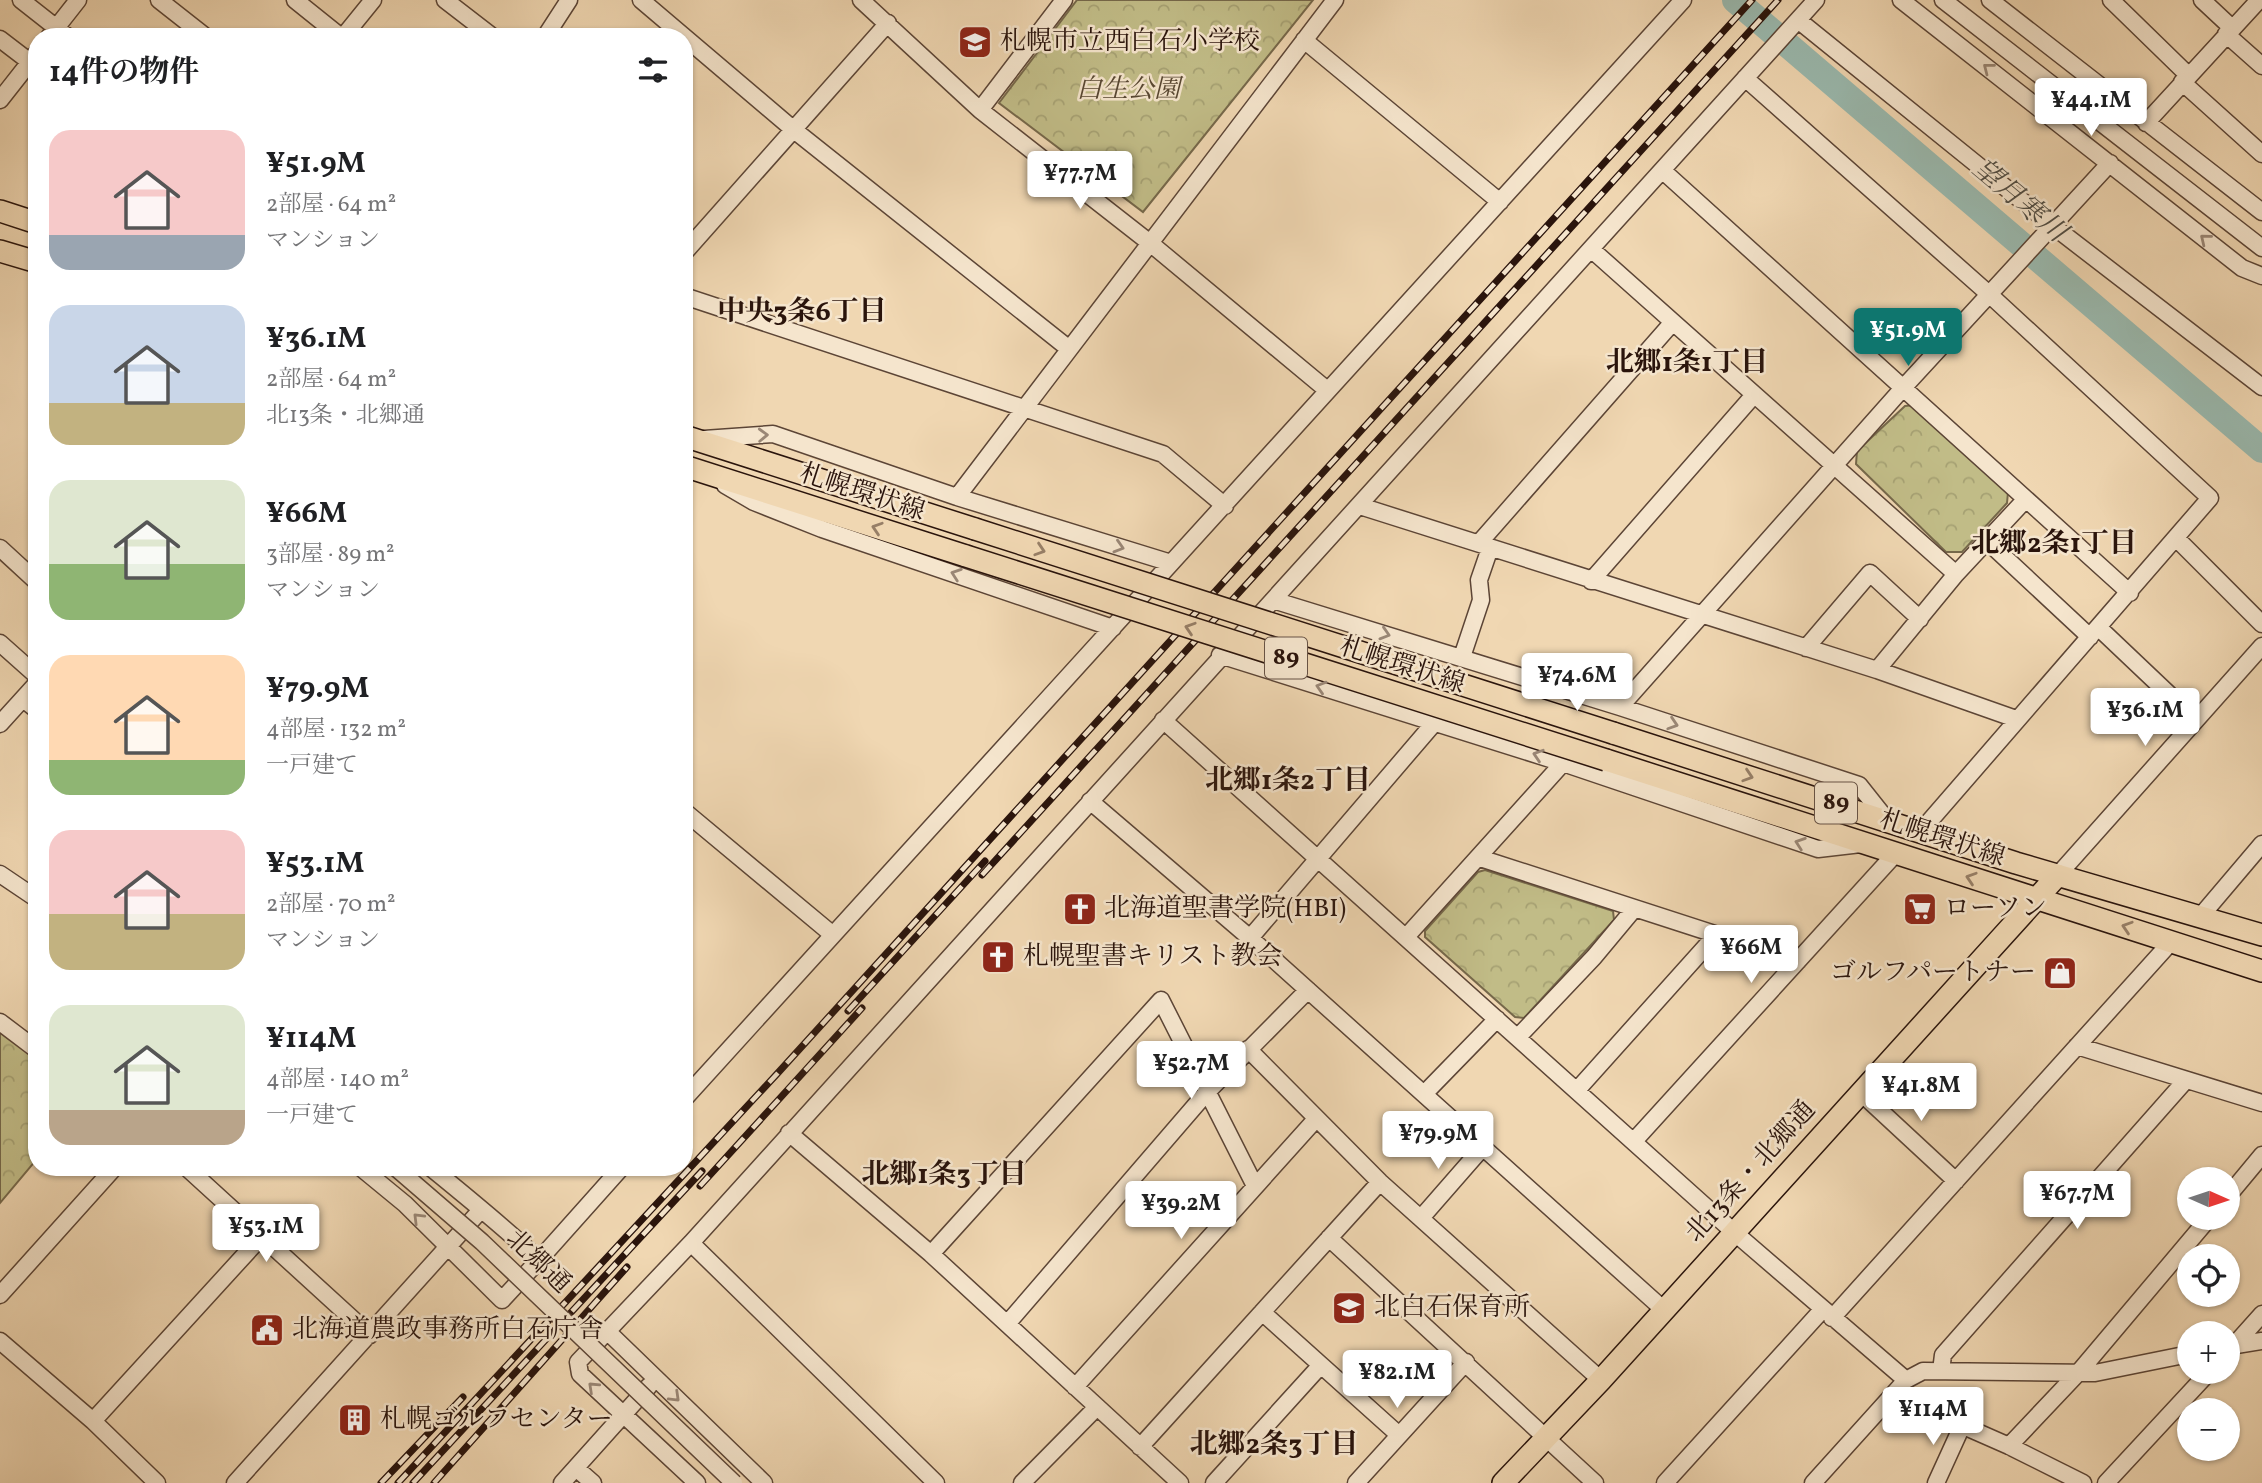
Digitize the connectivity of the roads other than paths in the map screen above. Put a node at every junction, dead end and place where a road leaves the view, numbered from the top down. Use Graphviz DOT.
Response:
graph roads {
  1 [pos="21,0"];
  2 [pos="78,0"];
  3 [pos="159,0"];
  4 [pos="295,0"];
  5 [pos="373,0"];
  6 [pos="445,0"];
  7 [pos="569,0"];
  8 [pos="641,0"];
  9 [pos="862,0"];
  10 [pos="1064,0"];
  11 [pos="1335,0"];
  12 [pos="1816,0"];
  13 [pos="1901,0"];
  14 [pos="1943,0"];
  15 [pos="1990,0"];
  16 [pos="2111,0"];
  17 [pos="2202,0"];
  18 [pos="2259,0"];
  19 [pos="1678,2"];
  20 [pos="1798,20"];
  21 [pos="888,23"];
  22 [pos="51,28"];
  23 [pos="62,28"];
  24 [pos="195,28"];
  25 [pos="331,28"];
  26 [pos="350,28"];
  27 [pos="481,28"];
  28 [pos="551,28"];
  29 [pos="674,28"];
  30 [pos="2229,31"];
  31 [pos="0,39"];
  32 [pos="1304,40"];
  33 [pos="693,44"];
  34 [pos="28,54"];
  35 [pos="28,64"];
  36 [pos="2262,66"];
  37 [pos="1745,78"];
  38 [pos="2185,78"];
  39 [pos="0,100"];
  40 [pos="981,110"];
  41 [pos="2146,123"];
  42 [pos="794,130"];
  43 [pos="2262,154"];
  44 [pos="2110,163"];
  45 [pos="1662,170"];
  46 [pos="1500,202"];
  47 [pos="0,211"];
  48 [pos="2262,212"];
  49 [pos="28,220"];
  50 [pos="2053,226"];
  51 [pos="693,243"];
  52 [pos="1150,243"];
  53 [pos="2261,247"];
  54 [pos="1591,248"];
  55 [pos="0,251"];
  56 [pos="28,259"];
  57 [pos="2262,275"];
  58 [pos="1990,295"];
  59 [pos="693,299"];
  60 [pos="1673,322"];
  61 [pos="1068,348"];
  62 [pos="2262,387"];
  63 [pos="1903,388"];
  64 [pos="1327,390"];
  65 [pos="1753,396"];
  66 [pos="1023,407"];
  67 [pos="693,438"];
  68 [pos="693,439"];
  69 [pos="1832,467"];
  70 [pos="693,469"];
  71 [pos="693,470"];
  72 [pos="957,496"];
  73 [pos="2025,500"];
  74 [pos="1224,506"];
  75 [pos="1360,506"];
  76 [pos="2176,538"];
  77 [pos="1986,540"];
  78 [pos="1485,545"];
  79 [pos="0,548"];
  80 [pos="1171,563"];
  81 [pos="28,574"];
  82 [pos="1956,575"];
  83 [pos="1591,581"];
  84 [pos="2130,593"];
  85 [pos="1273,600"];
  86 [pos="1702,615"];
  87 [pos="1920,619"];
  88 [pos="2262,624"];
  89 [pos="1113,628"];
  90 [pos="2094,632"];
  91 [pos="0,643"];
  92 [pos="2262,646"];
  93 [pos="1806,648"];
  94 [pos="1220,655"];
  95 [pos="1462,657"];
  96 [pos="28,668"];
  97 [pos="1877,670"];
  98 [pos="28,693"];
  99 [pos="23,699"];
  100 [pos="28,703"];
  101 [pos="1620,707"];
  102 [pos="2016,719"];
  103 [pos="2195,719"];
  104 [pos="1163,720"];
  105 [pos="1436,722"];
  106 [pos="0,724"];
  107 [pos="1563,763"];
  108 [pos="1090,801"];
  109 [pos="693,818"];
  110 [pos="1886,819"];
  111 [pos="1921,831"];
  112 [pos="1867,843"];
  113 [pos="2262,844"];
  114 [pos="1896,853"];
  115 [pos="1317,858"];
  116 [pos="1480,858"];
  117 [pos="0,874"];
  118 [pos="2058,875"];
  119 [pos="28,893"];
  120 [pos="2036,898"];
  121 [pos="1634,909"];
  122 [pos="2200,917"];
  123 [pos="833,935"];
  124 [pos="1716,935"];
  125 [pos="2262,935"];
  126 [pos="1250,937"];
  127 [pos="1406,937"];
  128 [pos="2171,942"];
  129 [pos="1798,961"];
  130 [pos="2262,971"];
  131 [pos="1308,990"];
  132 [pos="1497,1019"];
  133 [pos="0,1022"];
  134 [pos="1518,1037"];
  135 [pos="28,1043"];
  136 [pos="2077,1046"];
  137 [pos="1248,1049"];
  138 [pos="2186,1080"];
  139 [pos="693,1089"];
  140 [pos="1578,1090"];
  141 [pos="1207,1092"];
  142 [pos="1860,1092"];
  143 [pos="1424,1094"];
  144 [pos="2262,1103"];
  145 [pos="1316,1119"];
  146 [pos="789,1133"];
  147 [pos="1634,1141"];
  148 [pos="1483,1147"];
  149 [pos="2262,1155"];
  150 [pos="107,1176"];
  151 [pos="196,1176"];
  152 [pos="371,1176"];
  153 [pos="405,1176"];
  154 [pos="445,1176"];
  155 [pos="614,1176"];
  156 [pos="1956,1181"];
  157 [pos="1380,1182"];
  158 [pos="2240,1182"];
  159 [pos="1255,1186"];
  160 [pos="480,1211"];
  161 [pos="1421,1218"];
  162 [pos="2199,1230"];
  163 [pos="1735,1233"];
  164 [pos="262,1236"];
  165 [pos="1329,1238"];
  166 [pos="691,1243"];
  167 [pos="448,1247"];
  168 [pos="931,1254"];
  169 [pos="539,1260"];
  170 [pos="0,1295"];
  171 [pos="1664,1310"];
  172 [pos="1262,1312"];
  173 [pos="1828,1314"];
  174 [pos="2262,1314"];
  175 [pos="1007,1324"];
  176 [pos="608,1332"];
  177 [pos="370,1335"];
  178 [pos="2240,1337"];
  179 [pos="0,1341"];
  180 [pos="2262,1341"];
  181 [pos="2240,1346"];
  182 [pos="2177,1356"];
  183 [pos="1466,1362"];
  184 [pos="1321,1365"];
  185 [pos="1941,1371"];
  186 [pos="2079,1372"];
  187 [pos="655,1378"];
  188 [pos="1601,1380"];
  189 [pos="1906,1380"];
  190 [pos="2199,1384"];
  191 [pos="1075,1387"];
  192 [pos="1893,1395"];
  193 [pos="1097,1407"];
  194 [pos="624,1415"];
  195 [pos="93,1421"];
  196 [pos="1962,1426"];
  197 [pos="1399,1435"];
  198 [pos="1544,1437"];
  199 [pos="2009,1446"];
  200 [pos="1140,1447"];
  201 [pos="576,1468"];
  202 [pos="157,1483"];
  203 [pos="235,1483"];
  204 [pos="562,1483"];
  205 [pos="593,1483"];
  206 [pos="697,1483"];
  207 [pos="734,1483"];
  208 [pos="764,1483"];
  209 [pos="936,1483"];
  210 [pos="1022,1483"];
  211 [pos="1180,1483"];
  212 [pos="1214,1483"];
  213 [pos="1356,1483"];
  214 [pos="1503,1483"];
  215 [pos="1595,1483"];
  216 [pos="1665,1483"];
  217 [pos="1813,1483"];
  218 [pos="1936,1483"];
  219 [pos="2083,1483"];
  220 [pos="2106,1483"];
  1 -- 22 [label="street"];
  2 -- 23 [label="street"];
  3 -- 24 [label="street"];
  4 -- 25 [label="street"];
  5 -- 26 [label="street"];
  6 -- 27 [label="street"];
  7 -- 28 [label="street"];
  8 -- 29 [label="street"];
  9 -- 21 [label="street"];
  10 -- 40 [label="street"];
  11 -- 32 [label="street"];
  12 -- 20 [label="street"];
  44 -- 13 [label="street, one-way"];
  14 -- 53 [label="street"];
  15 -- 41 [label="street"];
  16 -- 38 [label="street"];
  17 -- 30 [label="street"];
  18 -- 30 [label="street"];
  19 -- 46 [label="street"];
  20 -- 37 [label="street"];
  20 -- 50 [label="street"];
  21 -- 40 [label="street"];
  21 -- 42 [label="street"];
  30 -- 36 [label="street"];
  30 -- 38 [label="street"];
  31 -- 34 [label="street"];
  32 -- 46 [label="street"];
  32 -- 52 [label="street"];
  33 -- 42 [label="street"];
  35 -- 39 [label="street"];
  37 -- 45 [label="street"];
  37 -- 58 [label="street"];
  38 -- 41 [label="street"];
  38 -- 43 [label="street"];
  40 -- 52 [label="street"];
  41 -- 48 [label="street"];
  42 -- 51 [label="street"];
  42 -- 61 [label="street"];
  44 -- 50 [label="street"];
  57 -- 44 [label="street, one-way"];
  45 -- 54 [label="street"];
  45 -- 63 [label="street"];
  46 -- 64 [label="street"];
  47 -- 49 [label="main road"];
  50 -- 58 [label="street"];
  50 -- 62 [label="street"];
  52 -- 61 [label="street"];
  52 -- 64 [label="street"];
  54 -- 60 [label="street"];
  54 -- 75 [label="street"];
  55 -- 56 [label="main road"];
  58 -- 63 [label="street"];
  58 -- 76 [label="street"];
  59 -- 66 [label="street"];
  60 -- 65 [label="street"];
  60 -- 78 [label="street"];
  61 -- 66 [label="street"];
  63 -- 69 [label="street"];
  63 -- 73 [label="street"];
  64 -- 74 [label="street"];
  65 -- 69 [label="street"];
  65 -- 83 [label="street"];
  66 -- 72 [label="street"];
  66 -- 74 [label="street"];
  67 -- 72 [label="street, one-way"];
  68 -- 110 [label="main road, 札幌環状線 / 89, one-way, bridge"];
  69 -- 82 [label="street"];
  69 -- 86 [label="street"];
  112 -- 70 [label="main road, 札幌環状線 / 89, one-way, bridge"];
  89 -- 71 [label="street, one-way"];
  72 -- 80 [label="street, one-way"];
  73 -- 77 [label="street"];
  73 -- 84 [label="street"];
  74 -- 80 [label="street"];
  75 -- 78 [label="street"];
  75 -- 85 [label="street"];
  76 -- 84 [label="street"];
  76 -- 88 [label="street"];
  77 -- 82 [label="street"];
  77 -- 90 [label="street"];
  78 -- 83 [label="street"];
  78 -- 95 [label="street"];
  79 -- 81 [label="street"];
  80 -- 89 [label="street"];
  82 -- 87 [label="street"];
  83 -- 86 [label="street"];
  84 -- 90 [label="street"];
  85 -- 94 [label="street"];
  85 -- 95 [label="street, one-way"];
  86 -- 93 [label="street"];
  86 -- 101 [label="street"];
  87 -- 93 [label="street"];
  87 -- 97 [label="street"];
  89 -- 123 [label="street"];
  90 -- 102 [label="street"];
  90 -- 103 [label="street"];
  91 -- 96 [label="street"];
  92 -- 103 [label="street, 北13条・北郷通"];
  93 -- 97 [label="street"];
  94 -- 104 [label="street"];
  105 -- 94 [label="street, one-way"];
  95 -- 101 [label="street"];
  97 -- 102 [label="street"];
  98 -- 99 [label="street"];
  99 -- 100 [label="street"];
  99 -- 106 [label="street"];
  101 -- 110 [label="street, one-way"];
  102 -- 111 [label="street"];
  103 -- 118 [label="street, 北13条・北郷通"];
  104 -- 108 [label="street"];
  104 -- 115 [label="street"];
  107 -- 105 [label="street, one-way"];
  105 -- 115 [label="street"];
  112 -- 107 [label="street, one-way"];
  107 -- 116 [label="street"];
  108 -- 126 [label="street"];
  108 -- 146 [label="street"];
  109 -- 123 [label="street"];
  110 -- 111 [label="main road, 札幌環状線 / 89"];
  111 -- 118 [label="main road, 札幌環状線 / 89"];
  112 -- 114 [label="main road, 札幌環状線 / 89"];
  113 -- 122 [label="street"];
  120 -- 114 [label="main road, 札幌環状線 / 89, one-way"];
  114 -- 129 [label="street"];
  115 -- 126 [label="street"];
  115 -- 127 [label="street"];
  116 -- 121 [label="street"];
  116 -- 127 [label="street"];
  117 -- 119 [label="street"];
  118 -- 120 [label="main road, 北13条・北郷通"];
  118 -- 122 [label="main road, 札幌環状線 / 89"];
  128 -- 120 [label="main road, 札幌環状線 / 89, one-way"];
  120 -- 142 [label="main road, 北13条・北郷通"];
  121 -- 124 [label="street"];
  121 -- 134 [label="street"];
  122 -- 125 [label="main road, 札幌環状線 / 89"];
  123 -- 139 [label="street"];
  124 -- 129 [label="street"];
  124 -- 140 [label="street"];
  126 -- 131 [label="street"];
  127 -- 132 [label="street"];
  128 -- 130 [label="main road, 札幌環状線 / 89"];
  128 -- 136 [label="street"];
  129 -- 147 [label="street"];
  131 -- 137 [label="street"];
  131 -- 143 [label="street"];
  132 -- 134 [label="street"];
  132 -- 143 [label="street"];
  133 -- 135 [label="street"];
  134 -- 140 [label="street"];
  136 -- 138 [label="street"];
  136 -- 156 [label="street"];
  137 -- 141 [label="street"];
  137 -- 145 [label="street"];
  138 -- 144 [label="street"];
  138 -- 185 [label="street"];
  140 -- 147 [label="street"];
  141 -- 159 [label="street"];
  141 -- 168 [label="street"];
  141 -- 175 [label="street"];
  142 -- 156 [label="street"];
  142 -- 163 [label="main road, 北13条・北郷通"];
  143 -- 148 [label="street"];
  145 -- 157 [label="street"];
  145 -- 159 [label="street"];
  146 -- 166 [label="street"];
  146 -- 168 [label="street"];
  147 -- 163 [label="street"];
  148 -- 161 [label="street"];
  148 -- 171 [label="street"];
  149 -- 158 [label="street"];
  150 -- 170 [label="street"];
  151 -- 164 [label="street"];
  167 -- 152 [label="street, one-way"];
  153 -- 207 [label="street, 北郷通, bridge"];
  154 -- 160 [label="street"];
  155 -- 169 [label="street"];
  156 -- 173 [label="street"];
  157 -- 161 [label="street"];
  157 -- 165 [label="street"];
  159 -- 191 [label="street"];
  160 -- 167 [label="street"];
  160 -- 169 [label="street"];
  161 -- 188 [label="street"];
  162 -- 186 [label="street"];
  163 -- 171 [label="main road, 北13条・北郷通"];
  163 -- 173 [label="street"];
  164 -- 177 [label="street"];
  164 -- 195 [label="street"];
  165 -- 172 [label="street"];
  165 -- 183 [label="street"];
  166 -- 176 [label="street"];
  166 -- 209 [label="street"];
  167 -- 169 [label="street"];
  167 -- 177 [label="street"];
  168 -- 175 [label="street"];
  171 -- 188 [label="main road, 北13条・北郷通"];
  172 -- 184 [label="street"];
  172 -- 200 [label="street"];
  173 -- 189 [label="street"];
  173 -- 216 [label="street"];
  174 -- 178 [label="street"];
  175 -- 191 [label="street"];
  176 -- 187 [label="street"];
  194 -- 176 [label="street, one-way"];
  177 -- 203 [label="street"];
  179 -- 195 [label="street"];
  180 -- 181 [label="street"];
  182 -- 186 [label="street"];
  183 -- 197 [label="street"];
  183 -- 198 [label="street"];
  184 -- 197 [label="street"];
  184 -- 212 [label="street"];
  185 -- 186 [label="street"];
  185 -- 189 [label="street"];
  186 -- 199 [label="street"];
  187 -- 194 [label="street"];
  187 -- 208 [label="street, one-way"];
  188 -- 198 [label="main road, 北13条・北郷通"];
  189 -- 192 [label="street"];
  190 -- 220 [label="street"];
  191 -- 193 [label="street"];
  192 -- 196 [label="street"];
  192 -- 217 [label="street"];
  193 -- 200 [label="street"];
  193 -- 210 [label="street"];
  194 -- 201 [label="street"];
  194 -- 206 [label="street"];
  195 -- 202 [label="street"];
  196 -- 199 [label="street"];
  196 -- 218 [label="street"];
  197 -- 213 [label="street"];
  198 -- 214 [label="main road, 北13条・北郷通"];
  198 -- 215 [label="street"];
  199 -- 219 [label="street"];
  200 -- 211 [label="street"];
  201 -- 204 [label="street"];
  201 -- 205 [label="street"];
}
